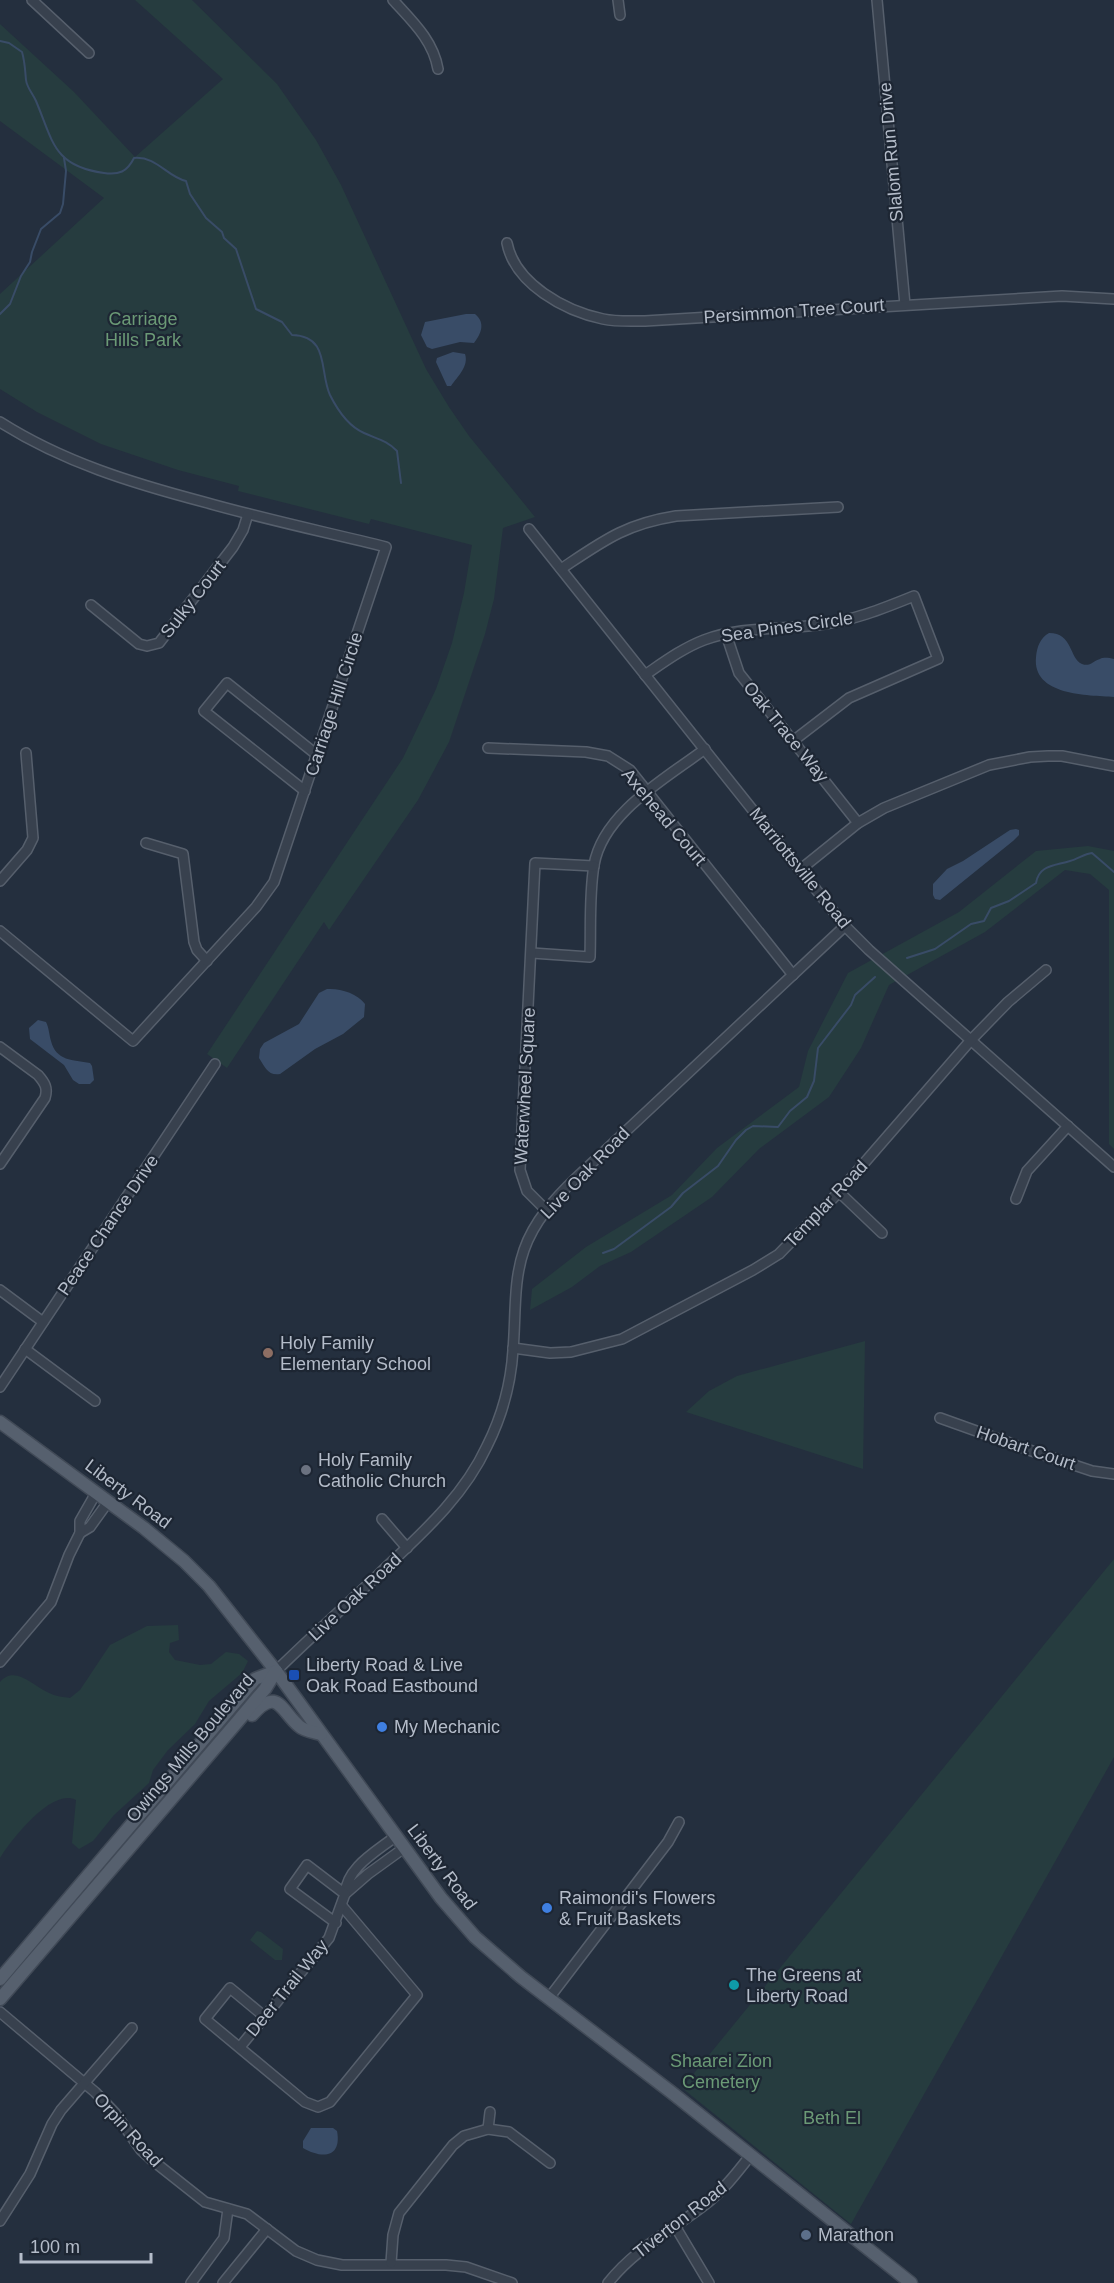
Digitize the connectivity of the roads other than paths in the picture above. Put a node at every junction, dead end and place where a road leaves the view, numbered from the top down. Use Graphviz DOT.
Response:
graph roads {
  1 [pos="32,0"];
  2 [pos="393,0"];
  3 [pos="618,0"];
  4 [pos="877,0"];
  5 [pos="620,15"];
  6 [pos="89,53"];
  7 [pos="438,69"];
  8 [pos="507,243"];
  9 [pos="1114,299"];
  10 [pos="905,304"];
  11 [pos="0,422"];
  12 [pos="838,507"];
  13 [pos="248,514"];
  14 [pos="529,529"];
  15 [pos="561,569"];
  16 [pos="92,605"];
  17 [pos="726,634"];
  18 [pos="645,675"];
  19 [pos="793,741"];
  20 [pos="488,748"];
  21 [pos="705,749"];
  22 [pos="26,753"];
  23 [pos="317,755"];
  24 [pos="1114,766"];
  25 [pos="305,791"];
  26 [pos="647,792"];
  27 [pos="858,823"];
  28 [pos="146,843"];
  29 [pos="594,866"];
  30 [pos="801,869"];
  31 [pos="0,881"];
  32 [pos="845,926"];
  33 [pos="0,931"];
  34 [pos="532,953"];
  35 [pos="207,961"];
  36 [pos="1046,970"];
  37 [pos="793,975"];
  38 [pos="971,1040"];
  39 [pos="0,1047"];
  40 [pos="215,1064"];
  41 [pos="1068,1126"];
  42 [pos="0,1164"];
  43 [pos="1114,1167"];
  44 [pos="839,1192"];
  45 [pos="1016,1199"];
  46 [pos="546,1210"];
  47 [pos="882,1233"];
  48 [pos="0,1290"];
  49 [pos="43,1322"];
  50 [pos="513,1348"];
  51 [pos="25,1349"];
  52 [pos="0,1387"];
  53 [pos="95,1401"];
  54 [pos="940,1418"];
  55 [pos="0,1422"];
  56 [pos="1114,1474"];
  57 [pos="96,1492"];
  58 [pos="108,1502"];
  59 [pos="382,1519"];
  60 [pos="80,1533"];
  61 [pos="407,1548"];
  62 [pos="0,1662"];
  63 [pos="276,1671"];
  64 [pos="238,1721"];
  65 [pos="321,1734"];
  66 [pos="678,1822"];
  67 [pos="396,1836"];
  68 [pos="404,1848"];
  69 [pos="345,1894"];
  70 [pos="342,1906"];
  71 [pos="336,1923"];
  72 [pos="0,1979"];
  73 [pos="549,1998"];
  74 [pos="0,2000"];
  75 [pos="0,2012"];
  76 [pos="265,2017"];
  77 [pos="132,2028"];
  78 [pos="240,2047"];
  79 [pos="84,2083"];
  80 [pos="490,2112"];
  81 [pos="488,2128"];
  82 [pos="750,2156"];
  83 [pos="550,2163"];
  84 [pos="228,2209"];
  85 [pos="0,2221"];
  86 [pos="675,2226"];
  87 [pos="267,2229"];
  88 [pos="391,2263"];
  89 [pos="191,2283"];
  90 [pos="223,2283"];
  91 [pos="512,2283"];
  92 [pos="608,2283"];
  93 [pos="709,2283"];
  94 [pos="910,2283"];
  1 -- 6 [label="street"];
  2 -- 7 [label="street"];
  3 -- 5 [label="street"];
  4 -- 10 [label="street, Slalom Run Drive"];
  8 -- 10 [label="street, Persimmon Tree Court"];
  9 -- 10 [label="street, Persimmon Tree Court"];
  11 -- 13 [label="street, Carriage Hill Circle"];
  12 -- 15 [label="street"];
  13 -- 16 [label="street, Sulky Court"];
  13 -- 23 [label="street, Carriage Hill Circle"];
  14 -- 15 [label="street, Marriottsville Road"];
  15 -- 18 [label="street, Marriottsville Road"];
  17 -- 18 [label="street, Sea Pines Circle"];
  17 -- 19 [label="street, Oak Trace Way"];
  17 -- 19 [label="street, Sea Pines Circle"];
  18 -- 21 [label="street, Marriottsville Road"];
  19 -- 27 [label="street, Oak Trace Way"];
  20 -- 26 [label="street, Axehead Court"];
  21 -- 26 [label="street"];
  21 -- 30 [label="street, Marriottsville Road"];
  22 -- 31 [label="street"];
  23 -- 25 [label="street, Carriage Hill Circle"];
  23 -- 25 [label="street"];
  24 -- 27 [label="street"];
  25 -- 35 [label="street, Carriage Hill Circle"];
  26 -- 29 [label="street"];
  26 -- 37 [label="street, Axehead Court"];
  27 -- 30 [label="street"];
  28 -- 35 [label="street"];
  29 -- 34 [label="street, Waterwheel Square"];
  29 -- 34 [label="street"];
  30 -- 32 [label="street, Marriottsville Road"];
  32 -- 37 [label="street, Live Oak Road"];
  32 -- 38 [label="street, Marriottsville Road"];
  33 -- 35 [label="street, Carriage Hill Circle"];
  34 -- 46 [label="street, Waterwheel Square"];
  36 -- 38 [label="street, Templar Road"];
  37 -- 46 [label="street, Live Oak Road"];
  38 -- 41 [label="street, Marriottsville Road"];
  38 -- 44 [label="street, Templar Road"];
  39 -- 42 [label="street"];
  40 -- 49 [label="street, Peace Chance Drive"];
  41 -- 43 [label="street, Marriottsville Road"];
  41 -- 45 [label="street"];
  44 -- 47 [label="street"];
  44 -- 50 [label="street, Templar Road"];
  46 -- 50 [label="street, Live Oak Road"];
  48 -- 49 [label="street"];
  49 -- 51 [label="street, Peace Chance Drive"];
  50 -- 61 [label="street, Live Oak Road"];
  51 -- 52 [label="street, Peace Chance Drive"];
  51 -- 53 [label="street"];
  54 -- 56 [label="street, Hobart Court"];
  55 -- 57 [label="main road, Liberty Road"];
  57 -- 58 [label="main road, Liberty Road"];
  57 -- 60 [label="street"];
  58 -- 60 [label="street"];
  58 -- 63 [label="main road, Liberty Road"];
  59 -- 61 [label="street, Live Oak Road"];
  60 -- 62 [label="street"];
  61 -- 63 [label="street, Live Oak Road"];
  63 -- 64 [label="main road, Owings Mills Boulevard"];
  63 -- 65 [label="main road, Liberty Road"];
  63 -- 72 [label="main road, Owings Mills Boulevard"];
  64 -- 65 [label="main road"];
  64 -- 74 [label="main road, Owings Mills Boulevard"];
  65 -- 67 [label="main road, Liberty Road"];
  66 -- 73 [label="street"];
  67 -- 68 [label="main road, Liberty Road"];
  67 -- 69 [label="street, Deer Trail Way"];
  68 -- 69 [label="street"];
  68 -- 73 [label="main road, Liberty Road"];
  69 -- 70 [label="street, Deer Trail Way"];
  69 -- 71 [label="street"];
  70 -- 71 [label="street, Deer Trail Way"];
  70 -- 78 [label="street"];
  71 -- 76 [label="street, Deer Trail Way"];
  73 -- 82 [label="main road, Liberty Road"];
  75 -- 79 [label="street, Orpin Road"];
  76 -- 78 [label="street, Deer Trail Way"];
  76 -- 78 [label="street"];
  77 -- 79 [label="street"];
  79 -- 84 [label="street, Orpin Road"];
  79 -- 85 [label="street"];
  80 -- 81 [label="street"];
  81 -- 83 [label="street"];
  81 -- 88 [label="street"];
  82 -- 86 [label="street, Tiverton Road"];
  82 -- 94 [label="main road, Liberty Road"];
  84 -- 87 [label="street, Orpin Road"];
  84 -- 89 [label="street"];
  86 -- 92 [label="street, Tiverton Road"];
  86 -- 93 [label="street"];
  87 -- 88 [label="street, Orpin Road"];
  87 -- 90 [label="street"];
  88 -- 91 [label="street, Orpin Road"];
}
